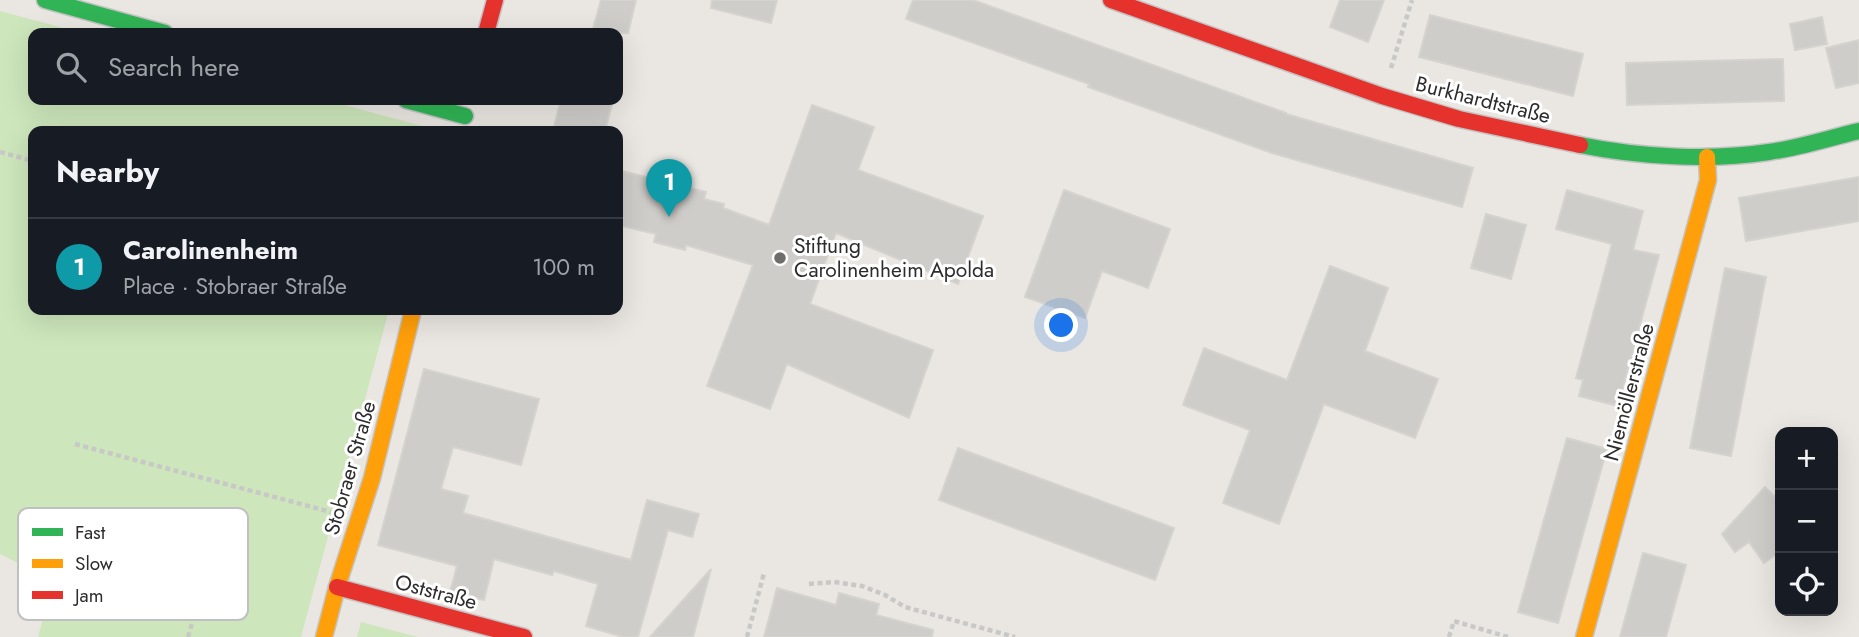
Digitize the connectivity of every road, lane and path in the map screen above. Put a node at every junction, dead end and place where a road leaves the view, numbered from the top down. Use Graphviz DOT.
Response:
graph roads {
  1 [pos="45,0"];
  2 [pos="495,0"];
  3 [pos="1111,0"];
  4 [pos="1412,0"];
  5 [pos="147,28"];
  6 [pos="487,28"];
  7 [pos="1382,96"];
  8 [pos="424,105"];
  9 [pos="465,116"];
  10 [pos="1859,131"];
  11 [pos="0,152"];
  12 [pos="1707,157"];
  13 [pos="28,160"];
  14 [pos="412,315"];
  15 [pos="75,443"];
  16 [pos="359,520"];
  17 [pos="764,573"];
  18 [pos="809,584"];
  19 [pos="337,587"];
  20 [pos="193,620"];
  21 [pos="188,637"];
  22 [pos="324,637"];
  23 [pos="524,637"];
  24 [pos="747,637"];
  25 [pos="1015,637"];
  26 [pos="1449,637"];
  27 [pos="1508,637"];
  28 [pos="1584,637"];
  1 -- 5 [label="street"];
  2 -- 6 [label="street"];
  3 -- 7 [label="street, Burkhardtstraße"];
  4 -- 7 [label="path"];
  7 -- 12 [label="street, Burkhardtstraße"];
  8 -- 9 [label="street"];
  10 -- 12 [label="street, Burkhardtstraße"];
  11 -- 13 [label="path"];
  12 -- 28 [label="street, Niemöllerstraße"];
  14 -- 16 [label="street, Stobraer Straße"];
  15 -- 16 [label="path"];
  16 -- 19 [label="street, Stobraer Straße"];
  17 -- 24 [label="path"];
  18 -- 25 [label="path"];
  19 -- 22 [label="street, Stobraer Straße"];
  19 -- 23 [label="street, Oststraße"];
  20 -- 21 [label="path"];
  26 -- 27 [label="path"];
}
